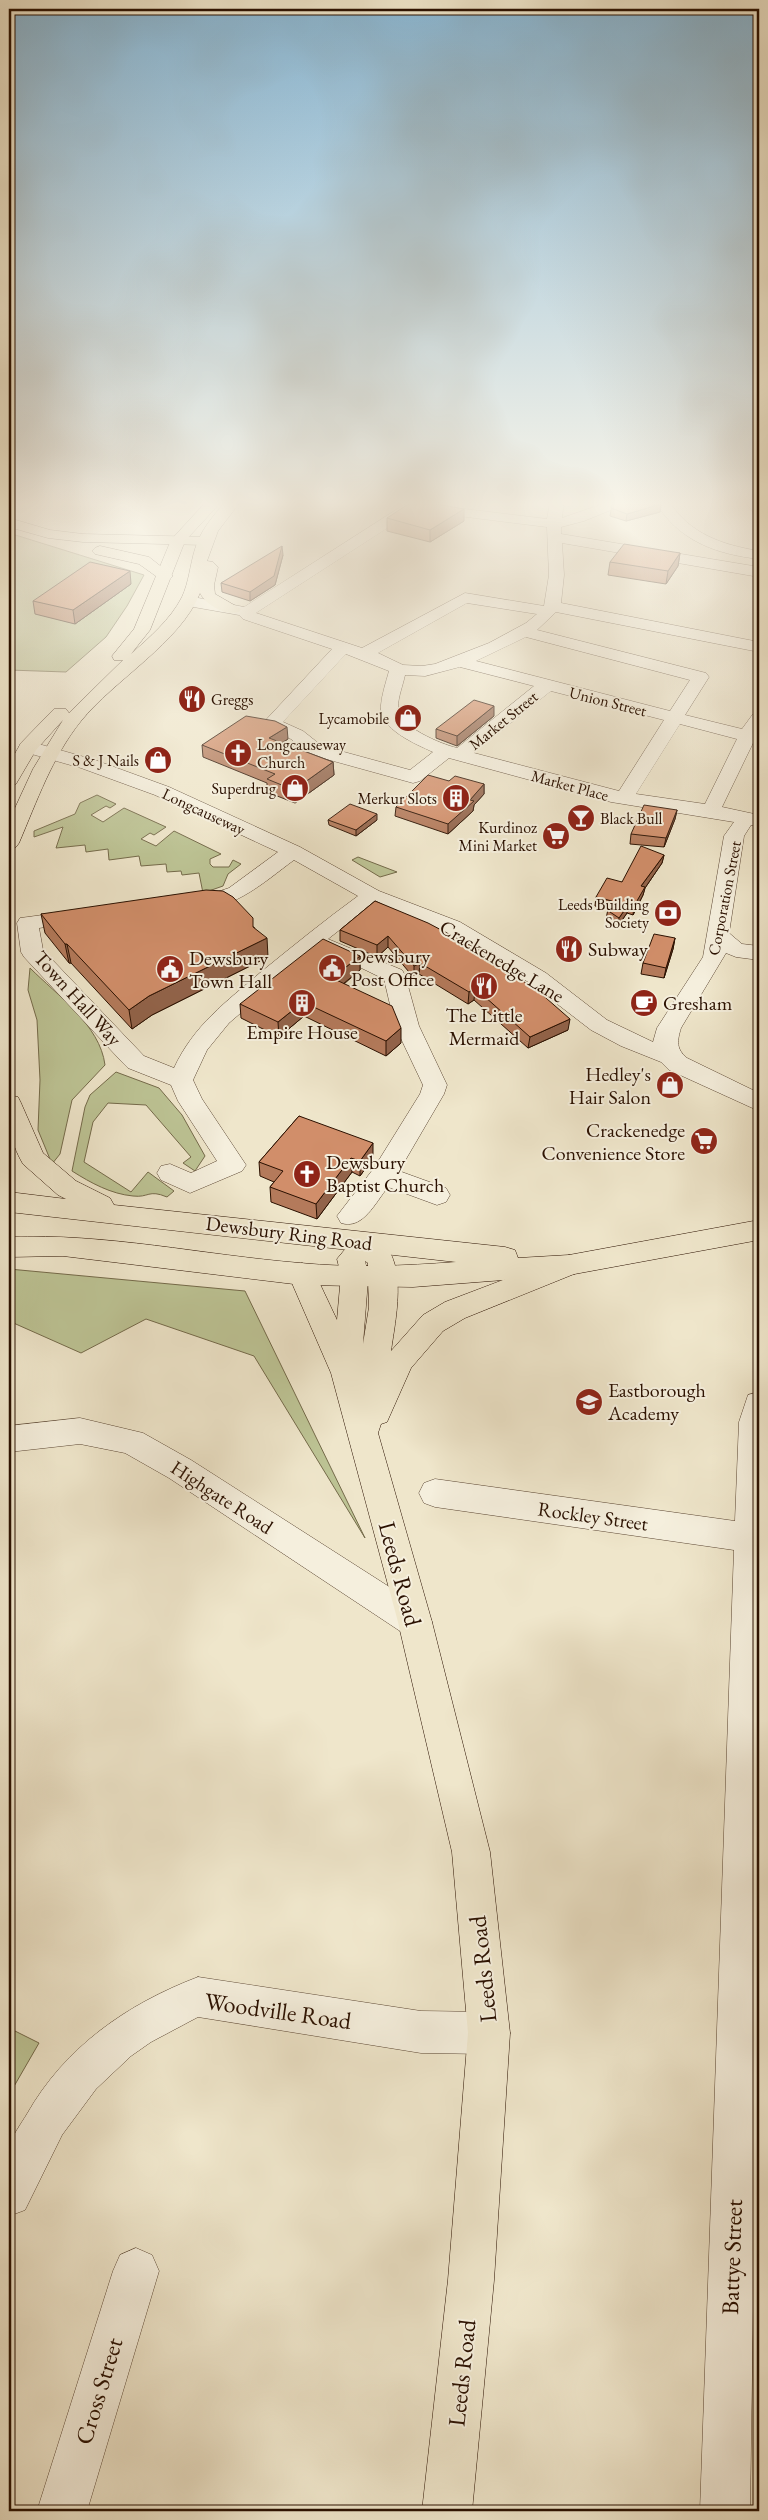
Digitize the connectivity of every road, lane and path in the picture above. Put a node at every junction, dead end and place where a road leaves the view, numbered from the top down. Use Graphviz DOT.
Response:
graph roads {
  1 [pos="147,619"];
  2 [pos="158,619"];
  3 [pos="175,619"];
  4 [pos="258,619"];
  5 [pos="428,619"];
  6 [pos="539,619"];
  7 [pos="607,619"];
  8 [pos="142,630"];
  9 [pos="526,632"];
  10 [pos="343,647"];
  11 [pos="759,647"];
  12 [pos="364,654"];
  13 [pos="456,661"];
  14 [pos="398,670"];
  15 [pos="547,685"];
  16 [pos="675,718"];
  17 [pos="759,718"];
  18 [pos="753,738"];
  19 [pos="28,747"];
  20 [pos="49,752"];
  21 [pos="452,754"];
  22 [pos="9,780"];
  23 [pos="624,798"];
  24 [pos="711,811"];
  25 [pos="753,820"];
  26 [pos="9,844"];
  27 [pos="293,851"];
  28 [pos="372,895"];
  29 [pos="171,905"];
  30 [pos="104,913"];
  31 [pos="718,935"];
  32 [pos="314,938"];
  33 [pos="759,952"];
  34 [pos="599,1025"];
  35 [pos="669,1028"];
  36 [pos="669,1056"];
  37 [pos="181,1080"];
  38 [pos="9,1103"];
  39 [pos="759,1103"];
  40 [pos="170,1173"];
  41 [pos="383,1175"];
  42 [pos="437,1194"];
  43 [pos="9,1202"];
  44 [pos="116,1213"];
  45 [pos="350,1216"];
  46 [pos="759,1230"];
  47 [pos="9,1235"];
  48 [pos="366,1243"];
  49 [pos="63,1246"];
  50 [pos="9,1247"];
  51 [pos="569,1265"];
  52 [pos="302,1274"];
  53 [pos="369,1275"];
  54 [pos="346,1373"];
  55 [pos="759,1404"];
  56 [pos="9,1439"];
  57 [pos="363,1440"];
  58 [pos="435,1493"];
  59 [pos="754,1521"];
  60 [pos="415,1622"];
  61 [pos="751,1832"];
  62 [pos="490,2033"];
  63 [pos="9,2194"];
  64 [pos="136,2271"];
  65 [pos="746,2286"];
  66 [pos="62,2511"];
  67 [pos="447,2511"];
  68 [pos="725,2511"];
  1 -- 8 [label="main road"];
  2 -- 8 [label="main road"];
  3 -- 20 [label="main road"];
  4 -- 10 [label="street"];
  5 -- 12 [label="street"];
  6 -- 9 [label="street"];
  7 -- 11 [label="street"];
  8 -- 19 [label="main road"];
  9 -- 13 [label="street"];
  9 -- 16 [label="street"];
  10 -- 12 [label="street"];
  10 -- 21 [label="street, Market Street"];
  12 -- 14 [label="street"];
  13 -- 14 [label="street"];
  13 -- 15 [label="street, Union Street"];
  14 -- 21 [label="street, Market Place"];
  15 -- 16 [label="street, Union Street"];
  15 -- 21 [label="street, Market Street"];
  16 -- 18 [label="street, Union Street"];
  16 -- 23 [label="street"];
  17 -- 18 [label="street"];
  18 -- 24 [label="street"];
  19 -- 20 [label="street, Longcauseway"];
  19 -- 22 [label="main road"];
  20 -- 26 [label="main road"];
  20 -- 27 [label="street, Longcauseway"];
  21 -- 23 [label="street, Market Place"];
  23 -- 24 [label="street, Market Place"];
  24 -- 25 [label="street, Market Place"];
  25 -- 31 [label="street, Corporation Street"];
  27 -- 28 [label="street, Longcauseway"];
  27 -- 29 [label="street"];
  28 -- 32 [label="street"];
  28 -- 34 [label="street, Crackenedge Lane"];
  30 -- 37 [label="street, Town Hall Way"];
  31 -- 33 [label="street"];
  31 -- 35 [label="street, Corporation Street"];
  32 -- 37 [label="street"];
  32 -- 41 [label="street"];
  34 -- 35 [label="street"];
  34 -- 36 [label="street, Crackenedge Lane"];
  35 -- 36 [label="street"];
  36 -- 39 [label="street, Crackenedge Lane"];
  37 -- 40 [label="street"];
  38 -- 44 [label="main road"];
  41 -- 42 [label="street"];
  41 -- 45 [label="street"];
  43 -- 44 [label="main road, Dewsbury Ring Road"];
  44 -- 48 [label="main road, Dewsbury Ring Road"];
  46 -- 51 [label="main road, Dewsbury Ring Road"];
  47 -- 49 [label="main road"];
  48 -- 51 [label="main road, Dewsbury Ring Road"];
  48 -- 53 [label="main road, Leeds Road"];
  49 -- 50 [label="main road, Dewsbury Ring Road"];
  49 -- 52 [label="main road, Dewsbury Ring Road"];
  51 -- 53 [label="main road, Dewsbury Ring Road"];
  51 -- 57 [label="main road"];
  52 -- 53 [label="main road, Dewsbury Ring Road"];
  52 -- 54 [label="main road, Leeds Road"];
  53 -- 54 [label="main road, Leeds Road"];
  53 -- 57 [label="main road, Leeds Road"];
  54 -- 57 [label="main road, Leeds Road"];
  55 -- 59 [label="street, Battye Street"];
  56 -- 60 [label="street, Highgate Road"];
  57 -- 60 [label="main road, Leeds Road"];
  58 -- 59 [label="street, Rockley Street"];
  59 -- 61 [label="street, Battye Street"];
  60 -- 62 [label="main road, Leeds Road"];
  61 -- 65 [label="street, Battye Street"];
  62 -- 63 [label="street, Woodville Road"];
  62 -- 67 [label="main road, Leeds Road"];
  64 -- 66 [label="street, Cross Street"];
  65 -- 68 [label="street, Battye Street"];
}
